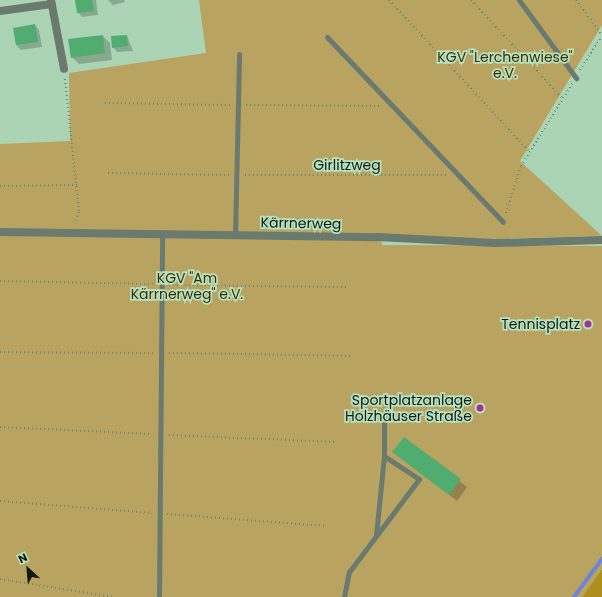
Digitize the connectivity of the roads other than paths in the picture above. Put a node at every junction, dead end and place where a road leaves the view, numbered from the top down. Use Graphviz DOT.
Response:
graph roads {
  1 [pos="518,0"];
  2 [pos="52,2"];
  3 [pos="0,11"];
  4 [pos="327,37"];
  5 [pos="239,54"];
  6 [pos="64,69"];
  7 [pos="576,78"];
  8 [pos="503,222"];
  9 [pos="0,232"];
  10 [pos="162,234"];
  11 [pos="235,235"];
  12 [pos="602,240"];
  13 [pos="384,418"];
  14 [pos="384,456"];
  15 [pos="376,536"];
  16 [pos="159,597"];
  17 [pos="344,597"];
  1 -- 7 [label="lane"];
  2 -- 3 [label="street"];
  2 -- 6 [label="street"];
  4 -- 8 [label="lane"];
  5 -- 11 [label="lane"];
  9 -- 10 [label="street, Kärrnerweg"];
  10 -- 11 [label="street, Kärrnerweg"];
  10 -- 16 [label="lane"];
  11 -- 12 [label="street, Kärrnerweg"];
  13 -- 14 [label="lane"];
  14 -- 15 [label="lane"];
  14 -- 15 [label="lane"];
  15 -- 17 [label="lane"];
}
